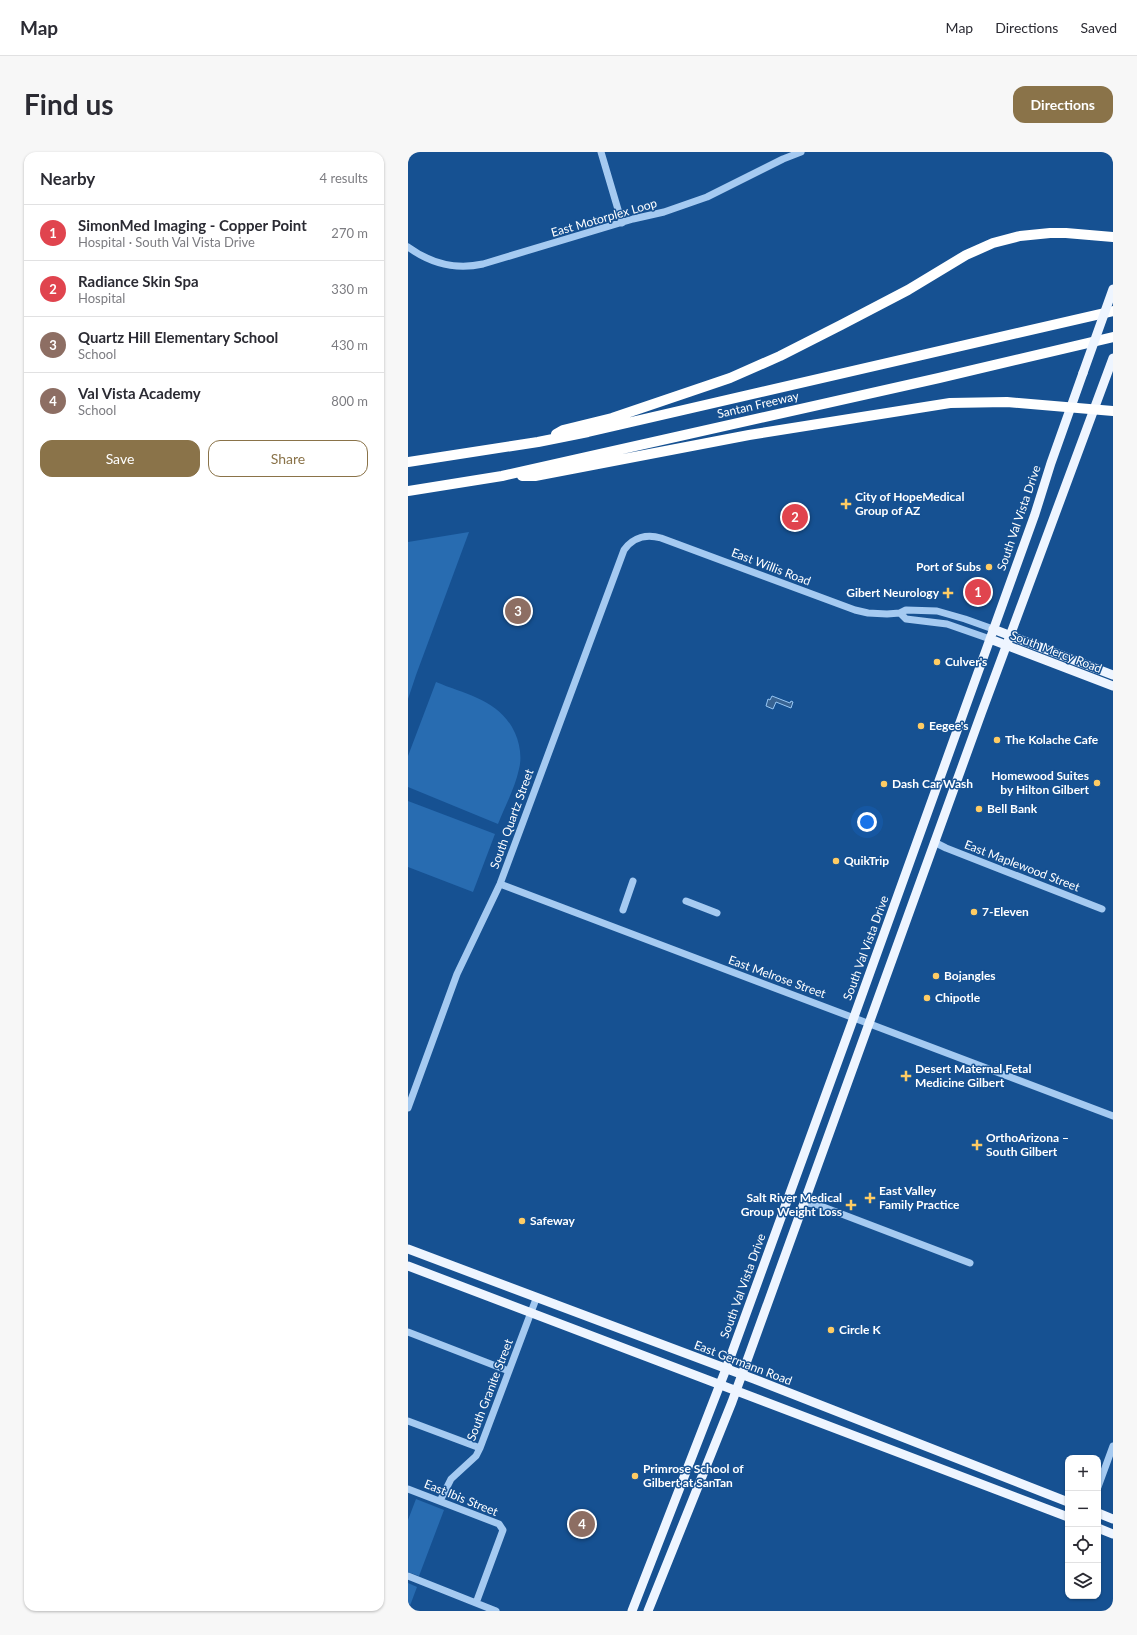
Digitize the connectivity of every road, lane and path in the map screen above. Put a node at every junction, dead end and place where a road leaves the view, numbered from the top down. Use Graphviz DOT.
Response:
graph roads {
  1 [pos="601,152"];
  2 [pos="801,152"];
  3 [pos="622,223"];
  4 [pos="1113,237"];
  5 [pos="408,247"];
  6 [pos="1113,289"];
  7 [pos="1113,311"];
  8 [pos="1113,337"];
  9 [pos="1113,358"];
  10 [pos="1071,407"];
  11 [pos="1094,409"];
  12 [pos="1113,411"];
  13 [pos="538,442"];
  14 [pos="408,462"];
  15 [pos="502,476"];
  16 [pos="408,491"];
  17 [pos="636,539"];
  18 [pos="900,614"];
  19 [pos="993,629"];
  20 [pos="1009,636"];
  21 [pos="990,640"];
  22 [pos="1006,645"];
  23 [pos="1113,675"];
  24 [pos="1113,686"];
  25 [pos="919,836"];
  26 [pos="934,842"];
  27 [pos="633,881"];
  28 [pos="500,884"];
  29 [pos="686,901"];
  30 [pos="1102,909"];
  31 [pos="623,910"];
  32 [pos="717,912"];
  33 [pos="854,1018"];
  34 [pos="868,1023"];
  35 [pos="408,1108"];
  36 [pos="1113,1116"];
  37 [pos="789,1196"];
  38 [pos="804,1202"];
  39 [pos="408,1250"];
  40 [pos="970,1263"];
  41 [pos="408,1266"];
  42 [pos="536,1299"];
  43 [pos="531,1314"];
  44 [pos="408,1332"];
  45 [pos="726,1369"];
  46 [pos="509,1371"];
  47 [pos="742,1375"];
  48 [pos="720,1384"];
  49 [pos="736,1391"];
  50 [pos="408,1421"];
  51 [pos="1113,1446"];
  52 [pos="480,1448"];
  53 [pos="1101,1479"];
  54 [pos="408,1489"];
  55 [pos="440,1501"];
  56 [pos="1065,1501"];
  57 [pos="1101,1515"];
  58 [pos="1065,1516"];
  59 [pos="1113,1519"];
  60 [pos="666,1523"];
  61 [pos="681,1528"];
  62 [pos="1101,1529"];
  63 [pos="1113,1534"];
  64 [pos="408,1576"];
  65 [pos="476,1603"];
  66 [pos="496,1611"];
  67 [pos="632,1611"];
  68 [pos="648,1611"];
  1 -- 3 [label="street"];
  2 -- 3 [label="street, East Motorplex Loop"];
  3 -- 5 [label="street, East Motorplex Loop"];
  4 -- 13 [label="highway"];
  6 -- 10 [label="main road, South Val Vista Drive, bridge"];
  7 -- 13 [label="highway, Santan Freeway"];
  8 -- 15 [label="highway, Santan Freeway"];
  9 -- 11 [label="main road"];
  10 -- 11 [label="highway"];
  10 -- 15 [label="highway"];
  10 -- 19 [label="main road, South Val Vista Drive"];
  11 -- 12 [label="highway"];
  11 -- 20 [label="main road"];
  13 -- 14 [label="highway, Santan Freeway"];
  15 -- 16 [label="highway, Santan Freeway"];
  17 -- 18 [label="street, East Willis Road"];
  17 -- 28 [label="street, South Quartz Street"];
  18 -- 19 [label="street, East Willis Road"];
  18 -- 21 [label="street, East Willis Road"];
  19 -- 20 [label="main road, South Mercy Road"];
  19 -- 21 [label="main road, South Val Vista Drive"];
  20 -- 22 [label="main road"];
  20 -- 23 [label="main road, South Mercy Road"];
  21 -- 22 [label="main road, South Mercy Road"];
  21 -- 25 [label="main road, South Val Vista Drive"];
  22 -- 24 [label="main road, South Mercy Road"];
  22 -- 26 [label="main road"];
  25 -- 26 [label="main road"];
  25 -- 33 [label="main road, South Val Vista Drive"];
  26 -- 30 [label="street, East Maplewood Street"];
  26 -- 34 [label="main road"];
  27 -- 31 [label="street"];
  28 -- 33 [label="street, East Melrose Street"];
  28 -- 35 [label="street, South Quartz Street"];
  29 -- 32 [label="street"];
  33 -- 34 [label="street, East Melrose Street"];
  33 -- 37 [label="main road, South Val Vista Drive"];
  34 -- 36 [label="street, East Melrose Street"];
  34 -- 38 [label="main road"];
  37 -- 38 [label="main road"];
  37 -- 45 [label="main road, South Val Vista Drive"];
  38 -- 40 [label="street"];
  38 -- 47 [label="main road"];
  39 -- 42 [label="main road, East Germann Road"];
  41 -- 43 [label="main road"];
  42 -- 43 [label="street, South Granite Street"];
  42 -- 45 [label="main road, East Germann Road"];
  43 -- 46 [label="street, South Granite Street"];
  43 -- 48 [label="main road"];
  44 -- 46 [label="street"];
  45 -- 47 [label="main road, East Germann Road"];
  45 -- 48 [label="main road, South Val Vista Drive"];
  46 -- 52 [label="street, South Granite Street"];
  47 -- 49 [label="main road"];
  47 -- 56 [label="main road, East Germann Road"];
  48 -- 49 [label="main road"];
  48 -- 60 [label="main road, South Val Vista Drive"];
  49 -- 58 [label="main road"];
  49 -- 61 [label="main road"];
  50 -- 52 [label="street"];
  51 -- 53 [label="street"];
  52 -- 55 [label="street, South Granite Street"];
  54 -- 55 [label="street, East Ibis Street"];
  55 -- 65 [label="street, East Ibis Street"];
  57 -- 59 [label="main road"];
  60 -- 61 [label="main road"];
  60 -- 67 [label="main road, South Val Vista Drive"];
  61 -- 68 [label="main road"];
  62 -- 63 [label="main road"];
  64 -- 65 [label="street"];
  65 -- 66 [label="street"];
}
